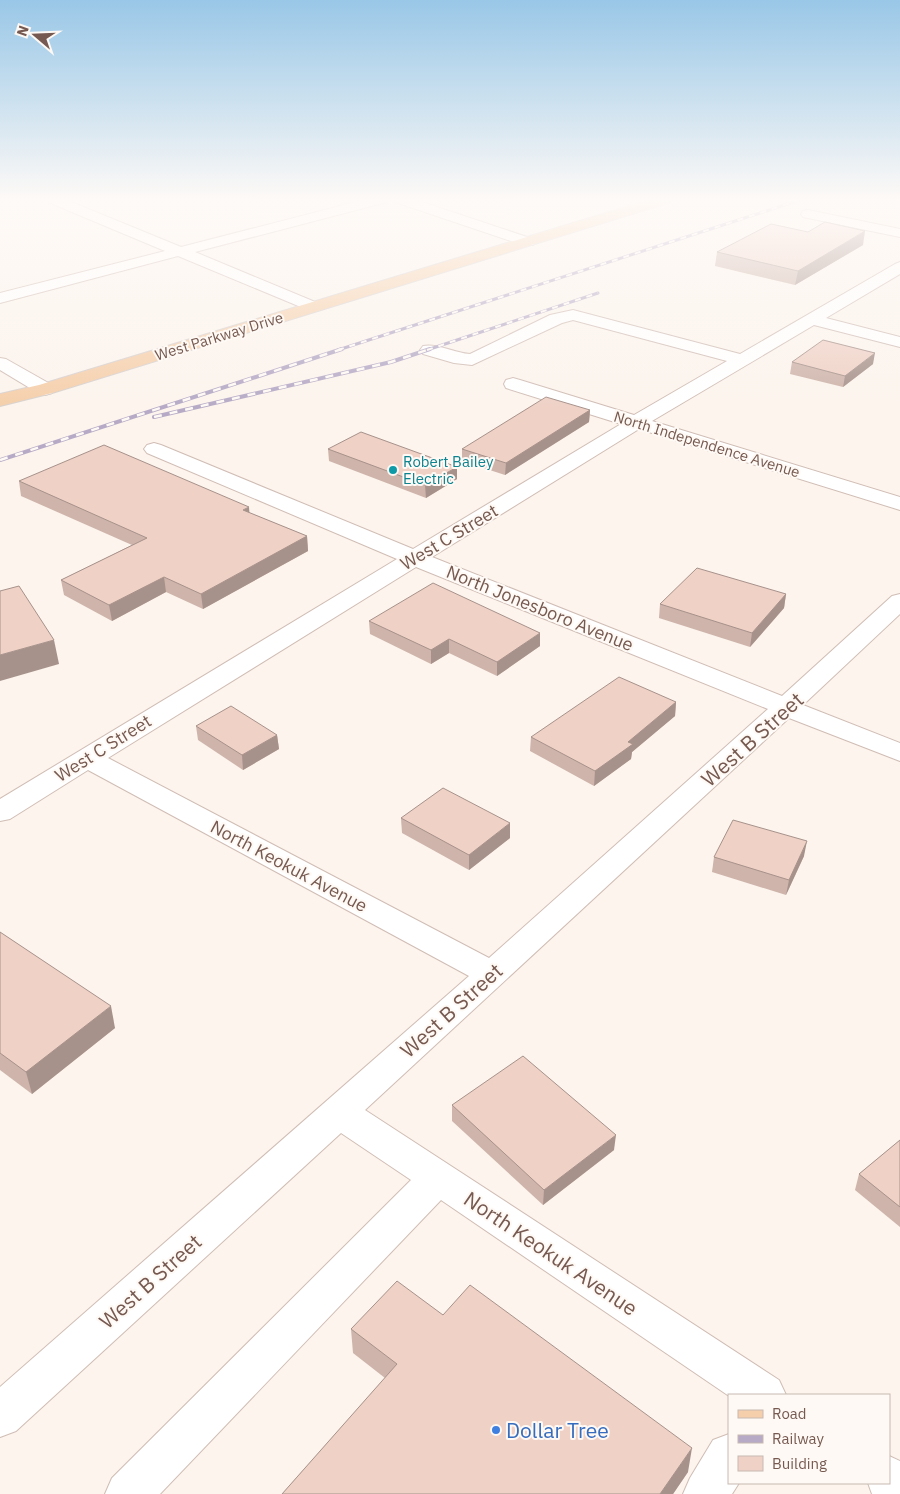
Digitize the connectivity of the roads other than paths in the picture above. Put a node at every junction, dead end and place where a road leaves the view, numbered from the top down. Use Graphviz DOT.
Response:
graph roads {
  1 [pos="113,269"];
  2 [pos="224,269"];
  3 [pos="440,269"];
  4 [pos="895,269"];
  5 [pos="0,298"];
  6 [pos="314,307"];
  7 [pos="811,319"];
  8 [pos="900,342"];
  9 [pos="429,350"];
  10 [pos="742,360"];
  11 [pos="0,363"];
  12 [pos="513,384"];
  13 [pos="45,389"];
  14 [pos="0,400"];
  15 [pos="637,422"];
  16 [pos="154,449"];
  17 [pos="900,504"];
  18 [pos="414,558"];
  19 [pos="900,601"];
  20 [pos="787,706"];
  21 [pos="900,753"];
  22 [pos="86,758"];
  23 [pos="0,812"];
  24 [pos="492,974"];
  25 [pos="339,1112"];
  26 [pos="438,1178"];
  27 [pos="762,1394"];
  28 [pos="0,1416"];
  29 [pos="728,1458"];
  30 [pos="128,1494"];
  31 [pos="706,1494"];
  1 -- 5 [label="street"];
  2 -- 6 [label="street"];
  3 -- 6 [label="main road, West Parkway Drive"];
  4 -- 7 [label="street, West C Street"];
  6 -- 13 [label="main road, West Parkway Drive"];
  7 -- 8 [label="street"];
  7 -- 10 [label="street, West C Street"];
  9 -- 10 [label="street"];
  10 -- 15 [label="street, West C Street"];
  11 -- 13 [label="street"];
  12 -- 15 [label="street, North Independence Avenue"];
  13 -- 14 [label="main road, West Parkway Drive"];
  15 -- 17 [label="street, North Independence Avenue"];
  15 -- 18 [label="street, West C Street"];
  16 -- 18 [label="street, North Jonesboro Avenue"];
  18 -- 20 [label="street, North Jonesboro Avenue"];
  18 -- 22 [label="street, West C Street"];
  19 -- 20 [label="street, West B Street"];
  20 -- 21 [label="street, North Jonesboro Avenue"];
  20 -- 24 [label="street, West B Street"];
  22 -- 23 [label="street, West C Street"];
  22 -- 24 [label="street, North Keokuk Avenue"];
  24 -- 25 [label="street, West B Street"];
  25 -- 26 [label="street, North Keokuk Avenue"];
  25 -- 28 [label="street, West B Street"];
  26 -- 27 [label="street, North Keokuk Avenue"];
  26 -- 30 [label="street"];
  29 -- 31 [label="street"];
}
